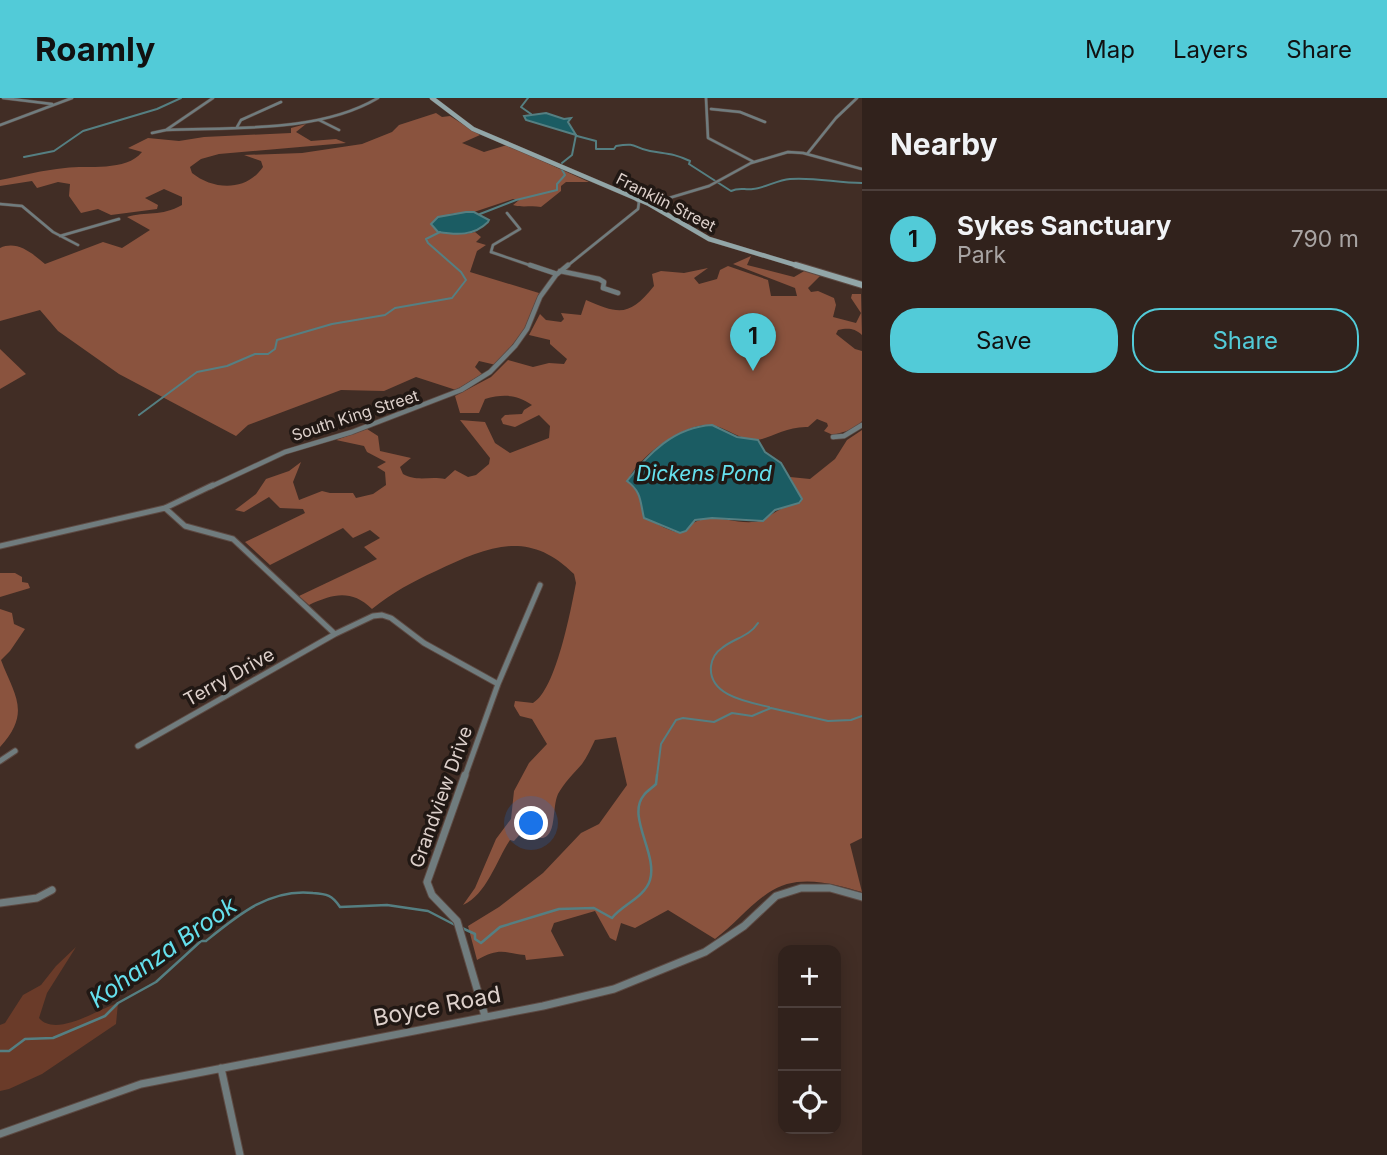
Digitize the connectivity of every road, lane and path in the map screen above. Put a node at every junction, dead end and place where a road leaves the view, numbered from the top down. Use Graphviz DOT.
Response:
graph roads {
  1 [pos="3,98"];
  2 [pos="72,98"];
  3 [pos="213,98"];
  4 [pos="378,98"];
  5 [pos="432,98"];
  6 [pos="706,98"];
  7 [pos="857,98"];
  8 [pos="281,102"];
  9 [pos="55,105"];
  10 [pos="711,109"];
  11 [pos="319,120"];
  12 [pos="765,122"];
  13 [pos="0,125"];
  14 [pos="237,127"];
  15 [pos="166,130"];
  16 [pos="339,130"];
  17 [pos="152,133"];
  18 [pos="807,155"];
  19 [pos="754,162"];
  20 [pos="862,169"];
  21 [pos="634,198"];
  22 [pos="0,204"];
  23 [pos="649,204"];
  24 [pos="507,213"];
  25 [pos="119,219"];
  26 [pos="60,236"];
  27 [pos="78,245"];
  28 [pos="559,273"];
  29 [pos="862,285"];
  30 [pos="618,293"];
  31 [pos="862,425"];
  32 [pos="833,437"];
  33 [pos="165,508"];
  34 [pos="0,546"];
  35 [pos="540,584"];
  36 [pos="335,634"];
  37 [pos="498,684"];
  38 [pos="138,746"];
  39 [pos="15,751"];
  40 [pos="0,761"];
  41 [pos="52,890"];
  42 [pos="862,897"];
  43 [pos="0,903"];
  44 [pos="485,1016"];
  45 [pos="221,1068"];
  46 [pos="0,1134"];
  47 [pos="240,1155"];
  1 -- 9 [label="street"];
  2 -- 9 [label="street"];
  3 -- 15 [label="street"];
  4 -- 11 [label="street"];
  5 -- 21 [label="main road, Franklin Street"];
  6 -- 10 [label="street"];
  7 -- 18 [label="street"];
  8 -- 14 [label="street"];
  9 -- 13 [label="street"];
  10 -- 12 [label="street"];
  10 -- 19 [label="street"];
  11 -- 14 [label="street"];
  11 -- 16 [label="street"];
  14 -- 15 [label="street"];
  15 -- 17 [label="street"];
  18 -- 19 [label="street"];
  18 -- 20 [label="street"];
  19 -- 23 [label="street"];
  21 -- 23 [label="main road, Franklin Street"];
  21 -- 28 [label="street, South King Street"];
  22 -- 26 [label="street"];
  23 -- 29 [label="main road, Franklin Street"];
  24 -- 28 [label="street"];
  25 -- 26 [label="street"];
  26 -- 27 [label="street"];
  28 -- 30 [label="street"];
  28 -- 33 [label="street, South King Street"];
  31 -- 32 [label="street"];
  33 -- 34 [label="street, South King Street"];
  33 -- 36 [label="street"];
  35 -- 37 [label="street, Grandview Drive"];
  36 -- 37 [label="street, Terry Drive"];
  36 -- 38 [label="street, Terry Drive"];
  37 -- 44 [label="street, Grandview Drive"];
  39 -- 40 [label="street"];
  41 -- 43 [label="street"];
  42 -- 44 [label="street, Boyce Road"];
  44 -- 45 [label="street, Boyce Road"];
  45 -- 46 [label="street, Boyce Road"];
  45 -- 47 [label="street"];
}
